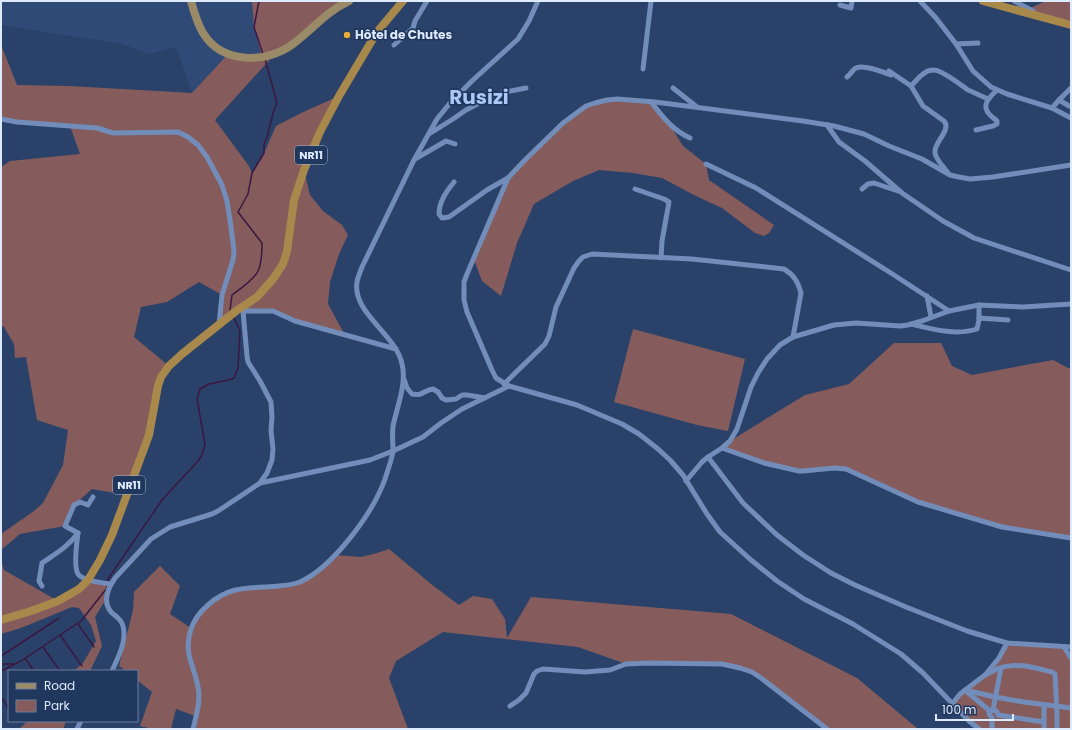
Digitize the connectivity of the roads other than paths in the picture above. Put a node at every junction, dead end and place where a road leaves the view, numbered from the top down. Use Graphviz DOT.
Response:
graph roads {
  1 [pos="191,1"];
  2 [pos="349,1"];
  3 [pos="403,1"];
  4 [pos="427,1"];
  5 [pos="538,1"];
  6 [pos="651,1"];
  7 [pos="852,1"];
  8 [pos="920,1"];
  9 [pos="983,1"];
  10 [pos="1014,1"];
  11 [pos="840,6"];
  12 [pos="1052,19"];
  13 [pos="1071,25"];
  14 [pos="978,43"];
  15 [pos="956,44"];
  16 [pos="394,45"];
  17 [pos="643,70"];
  18 [pos="889,71"];
  19 [pos="847,77"];
  20 [pos="902,79"];
  21 [pos="911,86"];
  22 [pos="526,88"];
  23 [pos="673,88"];
  24 [pos="1071,88"];
  25 [pos="997,90"];
  26 [pos="988,99"];
  27 [pos="1059,100"];
  28 [pos="651,102"];
  29 [pos="1070,106"];
  30 [pos="697,107"];
  31 [pos="1052,108"];
  32 [pos="1071,118"];
  33 [pos="1,119"];
  34 [pos="827,125"];
  35 [pos="976,130"];
  36 [pos="427,135"];
  37 [pos="690,138"];
  38 [pos="455,144"];
  39 [pos="414,160"];
  40 [pos="706,164"];
  41 [pos="1071,165"];
  42 [pos="950,175"];
  43 [pos="508,178"];
  44 [pos="454,182"];
  45 [pos="635,189"];
  46 [pos="862,190"];
  47 [pos="902,193"];
  48 [pos="661,258"];
  49 [pos="1071,270"];
  50 [pos="927,296"];
  51 [pos="1071,304"];
  52 [pos="979,305"];
  53 [pos="240,310"];
  54 [pos="949,311"];
  55 [pos="931,317"];
  56 [pos="979,318"];
  57 [pos="1008,320"];
  58 [pos="911,324"];
  59 [pos="219,325"];
  60 [pos="794,337"];
  61 [pos="396,349"];
  62 [pos="404,379"];
  63 [pos="506,385"];
  64 [pos="486,398"];
  65 [pos="722,448"];
  66 [pos="393,451"];
  67 [pos="708,457"];
  68 [pos="686,481"];
  69 [pos="260,482"];
  70 [pos="93,497"];
  71 [pos="78,533"];
  72 [pos="1071,538"];
  73 [pos="88,580"];
  74 [pos="108,584"];
  75 [pos="42,586"];
  76 [pos="1,620"];
  77 [pos="1007,643"];
  78 [pos="1064,647"];
  79 [pos="1071,647"];
  80 [pos="1071,658"];
  81 [pos="1002,668"];
  82 [pos="112,670"];
  83 [pos="986,675"];
  84 [pos="965,690"];
  85 [pos="996,697"];
  86 [pos="953,703"];
  87 [pos="1044,705"];
  88 [pos="510,706"];
  89 [pos="1057,706"];
  90 [pos="1071,708"];
  91 [pos="992,711"];
  92 [pos="1044,722"];
  93 [pos="193,729"];
  94 [pos="827,729"];
  95 [pos="979,729"];
  96 [pos="992,729"];
  97 [pos="1044,729"];
  98 [pos="1057,729"];
  1 -- 2 [label="main road"];
  3 -- 53 [label="highway, NR11"];
  4 -- 16 [label="street"];
  5 -- 36 [label="street"];
  6 -- 17 [label="street"];
  7 -- 11 [label="street"];
  8 -- 15 [label="street"];
  9 -- 12 [label="highway"];
  10 -- 12 [label="street"];
  12 -- 13 [label="highway"];
  14 -- 15 [label="street"];
  15 -- 25 [label="street"];
  18 -- 20 [label="street"];
  19 -- 20 [label="street"];
  20 -- 21 [label="street"];
  21 -- 26 [label="street"];
  21 -- 42 [label="street"];
  22 -- 36 [label="street"];
  23 -- 30 [label="street"];
  24 -- 27 [label="street"];
  25 -- 26 [label="street"];
  25 -- 31 [label="street"];
  26 -- 35 [label="street"];
  27 -- 29 [label="street"];
  27 -- 31 [label="street"];
  28 -- 30 [label="street"];
  28 -- 37 [label="street"];
  28 -- 43 [label="street"];
  30 -- 34 [label="street"];
  31 -- 32 [label="street"];
  33 -- 59 [label="street"];
  34 -- 42 [label="street"];
  34 -- 47 [label="street"];
  36 -- 39 [label="street"];
  38 -- 39 [label="street"];
  39 -- 61 [label="street"];
  40 -- 50 [label="street"];
  41 -- 42 [label="street"];
  43 -- 44 [label="street"];
  43 -- 63 [label="street"];
  45 -- 48 [label="street"];
  46 -- 47 [label="street"];
  47 -- 49 [label="street"];
  48 -- 60 [label="street"];
  48 -- 63 [label="street"];
  50 -- 54 [label="street"];
  50 -- 55 [label="street"];
  51 -- 52 [label="street"];
  52 -- 54 [label="street"];
  52 -- 56 [label="street"];
  53 -- 59 [label="highway, NR11"];
  53 -- 61 [label="street"];
  53 -- 69 [label="street"];
  54 -- 55 [label="street"];
  55 -- 58 [label="street"];
  56 -- 57 [label="street"];
  56 -- 58 [label="street"];
  58 -- 60 [label="street"];
  59 -- 73 [label="highway, NR11"];
  60 -- 65 [label="street"];
  61 -- 62 [label="street"];
  62 -- 64 [label="street"];
  62 -- 66 [label="street"];
  63 -- 64 [label="street"];
  63 -- 68 [label="street"];
  64 -- 66 [label="street"];
  65 -- 67 [label="street"];
  65 -- 72 [label="street"];
  66 -- 69 [label="street"];
  66 -- 93 [label="street"];
  67 -- 68 [label="street"];
  67 -- 77 [label="street"];
  68 -- 86 [label="street"];
  69 -- 74 [label="street"];
  70 -- 71 [label="street"];
  71 -- 73 [label="street"];
  71 -- 75 [label="street"];
  73 -- 74 [label="street"];
  73 -- 76 [label="highway, NR11"];
  74 -- 82 [label="street"];
  77 -- 78 [label="street"];
  77 -- 83 [label="street"];
  78 -- 79 [label="street"];
  78 -- 80 [label="street"];
  81 -- 83 [label="street"];
  81 -- 85 [label="street"];
  81 -- 89 [label="street"];
  83 -- 84 [label="street"];
  84 -- 85 [label="street"];
  84 -- 86 [label="street"];
  84 -- 91 [label="street"];
  85 -- 87 [label="street"];
  85 -- 91 [label="street"];
  86 -- 95 [label="street"];
  87 -- 89 [label="street"];
  87 -- 92 [label="street"];
  88 -- 94 [label="street"];
  89 -- 90 [label="street"];
  89 -- 98 [label="street"];
  91 -- 92 [label="street"];
  91 -- 96 [label="street"];
  92 -- 97 [label="street"];
}
